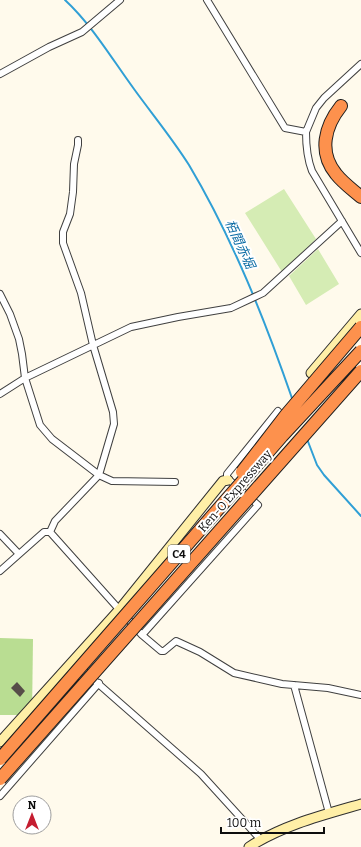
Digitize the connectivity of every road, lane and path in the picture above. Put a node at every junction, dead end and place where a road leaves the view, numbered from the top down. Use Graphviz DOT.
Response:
graph roads {
  1 [pos="120,0"];
  2 [pos="207,0"];
  3 [pos="361,64"];
  4 [pos="0,74"];
  5 [pos="341,106"];
  6 [pos="306,132"];
  7 [pos="78,140"];
  8 [pos="361,198"];
  9 [pos="342,221"];
  10 [pos="361,253"];
  11 [pos="0,294"];
  12 [pos="361,314"];
  13 [pos="361,327"];
  14 [pos="93,345"];
  15 [pos="361,351"];
  16 [pos="361,371"];
  17 [pos="311,373"];
  18 [pos="361,377"];
  19 [pos="25,378"];
  20 [pos="0,394"];
  21 [pos="278,410"];
  22 [pos="316,421"];
  23 [pos="99,475"];
  24 [pos="228,480"];
  25 [pos="175,482"];
  26 [pos="50,532"];
  27 [pos="0,534"];
  28 [pos="194,537"];
  29 [pos="19,554"];
  30 [pos="0,571"];
  31 [pos="119,610"];
  32 [pos="142,635"];
  33 [pos="72,661"];
  34 [pos="99,683"];
  35 [pos="294,685"];
  36 [pos="361,695"];
  37 [pos="0,742"];
  38 [pos="0,759"];
  39 [pos="0,779"];
  40 [pos="0,796"];
  41 [pos="361,804"];
  42 [pos="329,813"];
  43 [pos="261,840"];
  44 [pos="249,847"];
  1 -- 4 [label="street"];
  2 -- 6 [label="street"];
  3 -- 6 [label="street"];
  5 -- 8 [label="highway"];
  6 -- 9 [label="street"];
  7 -- 14 [label="street"];
  9 -- 10 [label="street"];
  9 -- 14 [label="street"];
  11 -- 19 [label="street"];
  12 -- 17 [label="street"];
  13 -- 28 [label="highway, bridge"];
  14 -- 19 [label="street"];
  14 -- 23 [label="street"];
  15 -- 28 [label="highway, Ken-O Expressway / C4, bridge"];
  16 -- 22 [label="highway, Ken-O Expressway / C4, bridge"];
  18 -- 22 [label="highway, bridge"];
  19 -- 20 [label="street"];
  19 -- 23 [label="street"];
  21 -- 24 [label="street"];
  22 -- 39 [label="highway, Ken-O Expressway / C4, bridge"];
  23 -- 25 [label="street"];
  23 -- 26 [label="street"];
  24 -- 31 [label="street"];
  24 -- 32 [label="street"];
  26 -- 29 [label="street"];
  26 -- 31 [label="street"];
  27 -- 29 [label="street"];
  28 -- 38 [label="highway, Ken-O Expressway / C4, bridge"];
  29 -- 30 [label="street"];
  31 -- 32 [label="street"];
  31 -- 33 [label="street"];
  32 -- 35 [label="street"];
  33 -- 34 [label="street"];
  33 -- 37 [label="street"];
  34 -- 40 [label="street"];
  34 -- 43 [label="street"];
  35 -- 36 [label="street"];
  35 -- 42 [label="street"];
  41 -- 42 [label="street"];
  42 -- 43 [label="street"];
  43 -- 44 [label="street"];
}
